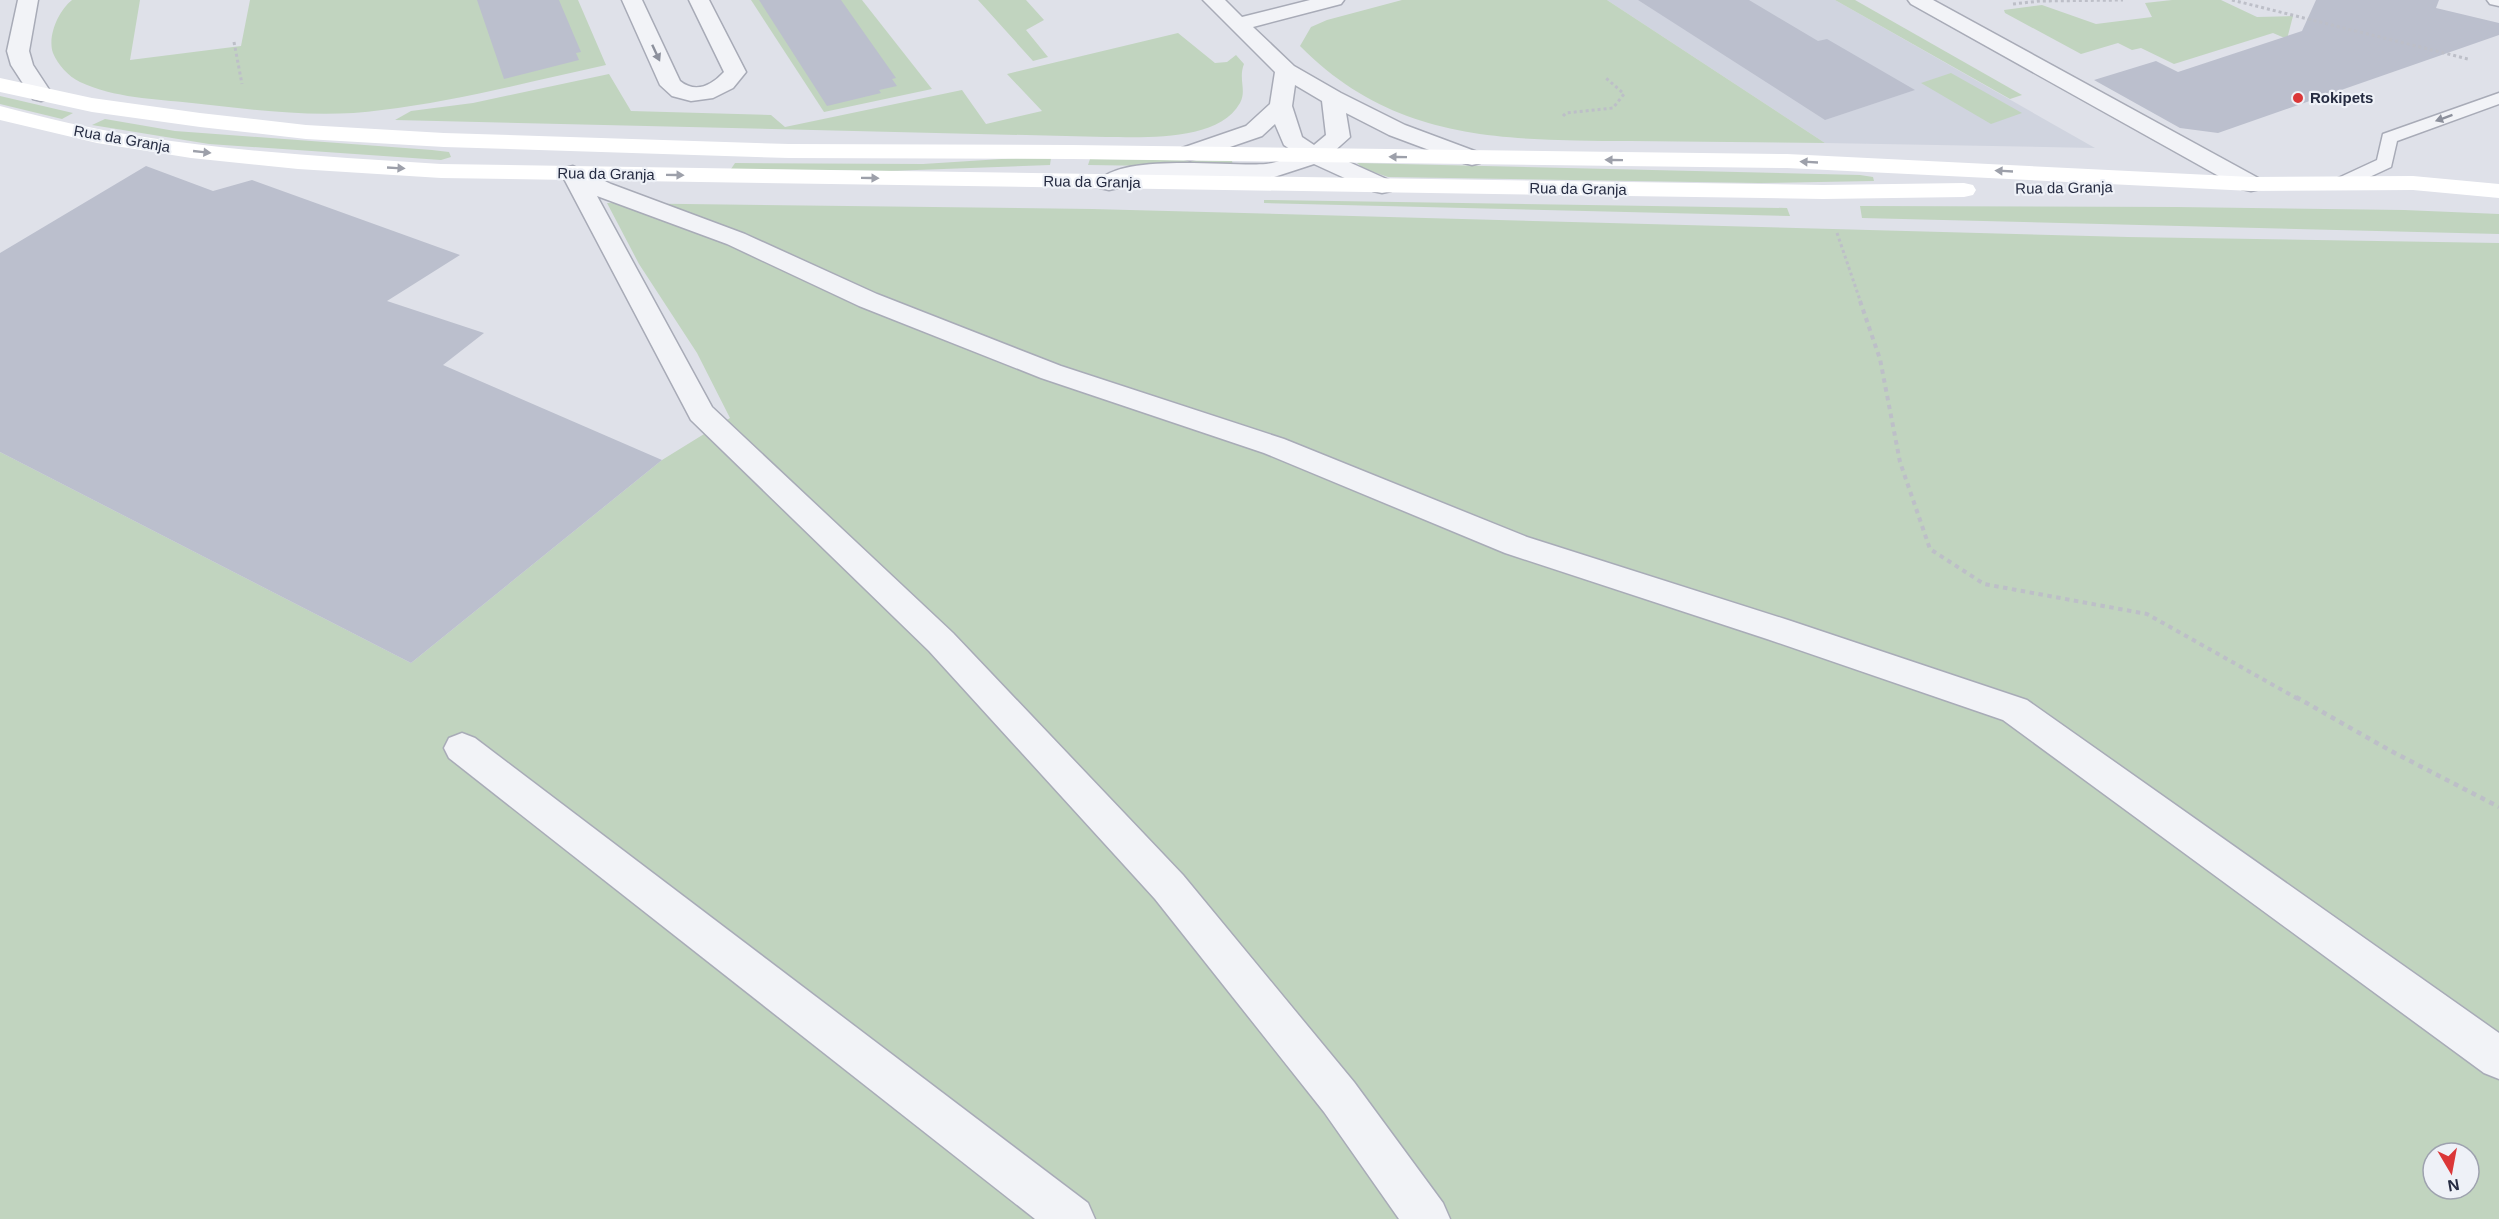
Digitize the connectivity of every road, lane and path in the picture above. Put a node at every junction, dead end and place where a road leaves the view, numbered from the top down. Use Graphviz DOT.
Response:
graph roads {
  1 [pos="632,0"];
  2 [pos="699,0"];
  3 [pos="1214,0"];
  4 [pos="1334,0"];
  5 [pos="1918,0"];
  6 [pos="2124,0"];
  7 [pos="2232,0"];
  8 [pos="2039,1"];
  9 [pos="2009,4"];
  10 [pos="21,6"];
  11 [pos="1240,24"];
  12 [pos="234,42"];
  13 [pos="2468,59"];
  14 [pos="1286,71"];
  15 [pos="0,85"];
  16 [pos="244,88"];
  17 [pos="41,94"];
  18 [pos="2499,98"];
  19 [pos="1333,99"];
  20 [pos="1281,106"];
  21 [pos="0,113"];
  22 [pos="1190,153"];
  23 [pos="1315,156"];
  24 [pos="1472,158"];
  25 [pos="573,173"];
  26 [pos="2188,182"];
  27 [pos="1109,183"];
  28 [pos="2342,183"];
  29 [pos="2251,184"];
  30 [pos="1382,186"];
  31 [pos="2499,191"];
  32 [pos="1823,192"];
  33 [pos="462,748"];
  34 [pos="2499,807"];
  35 [pos="2499,1058"];
  36 [pos="1072,1219"];
  37 [pos="1427,1219"];
  1 -- 2 [label="street, one-way"];
  3 -- 11 [label="street"];
  4 -- 11 [label="street"];
  5 -- 29 [label="street"];
  6 -- 8 [label="path"];
  7 -- 13 [label="path"];
  8 -- 9 [label="path"];
  10 -- 17 [label="street"];
  11 -- 14 [label="street"];
  12 -- 16 [label="path"];
  14 -- 19 [label="street"];
  14 -- 20 [label="street"];
  15 -- 17 [label="main road, Rua da Granja"];
  17 -- 22 [label="main road, Rua da Granja"];
  18 -- 28 [label="lane, one-way"];
  19 -- 23 [label="street"];
  19 -- 24 [label="street"];
  20 -- 22 [label="street"];
  20 -- 23 [label="street"];
  21 -- 25 [label="main road, Rua da Granja, one-way"];
  22 -- 23 [label="main road, Rua da Granja"];
  24 -- 23 [label="main road, Rua da Granja, one-way"];
  23 -- 27 [label="street"];
  23 -- 30 [label="street"];
  26 -- 24 [label="main road, Rua da Granja, one-way"];
  25 -- 27 [label="main road, Rua da Granja, one-way"];
  25 -- 35 [label="street"];
  25 -- 37 [label="street"];
  26 -- 29 [label="main road, Rua da Granja"];
  26 -- 32 [label="main road, Rua da Granja"];
  27 -- 30 [label="main road, Rua da Granja"];
  28 -- 29 [label="main road, Rua da Granja"];
  28 -- 31 [label="main road, Rua da Granja"];
  30 -- 32 [label="main road, Rua da Granja"];
  32 -- 34 [label="path"];
  33 -- 36 [label="street"];
}
